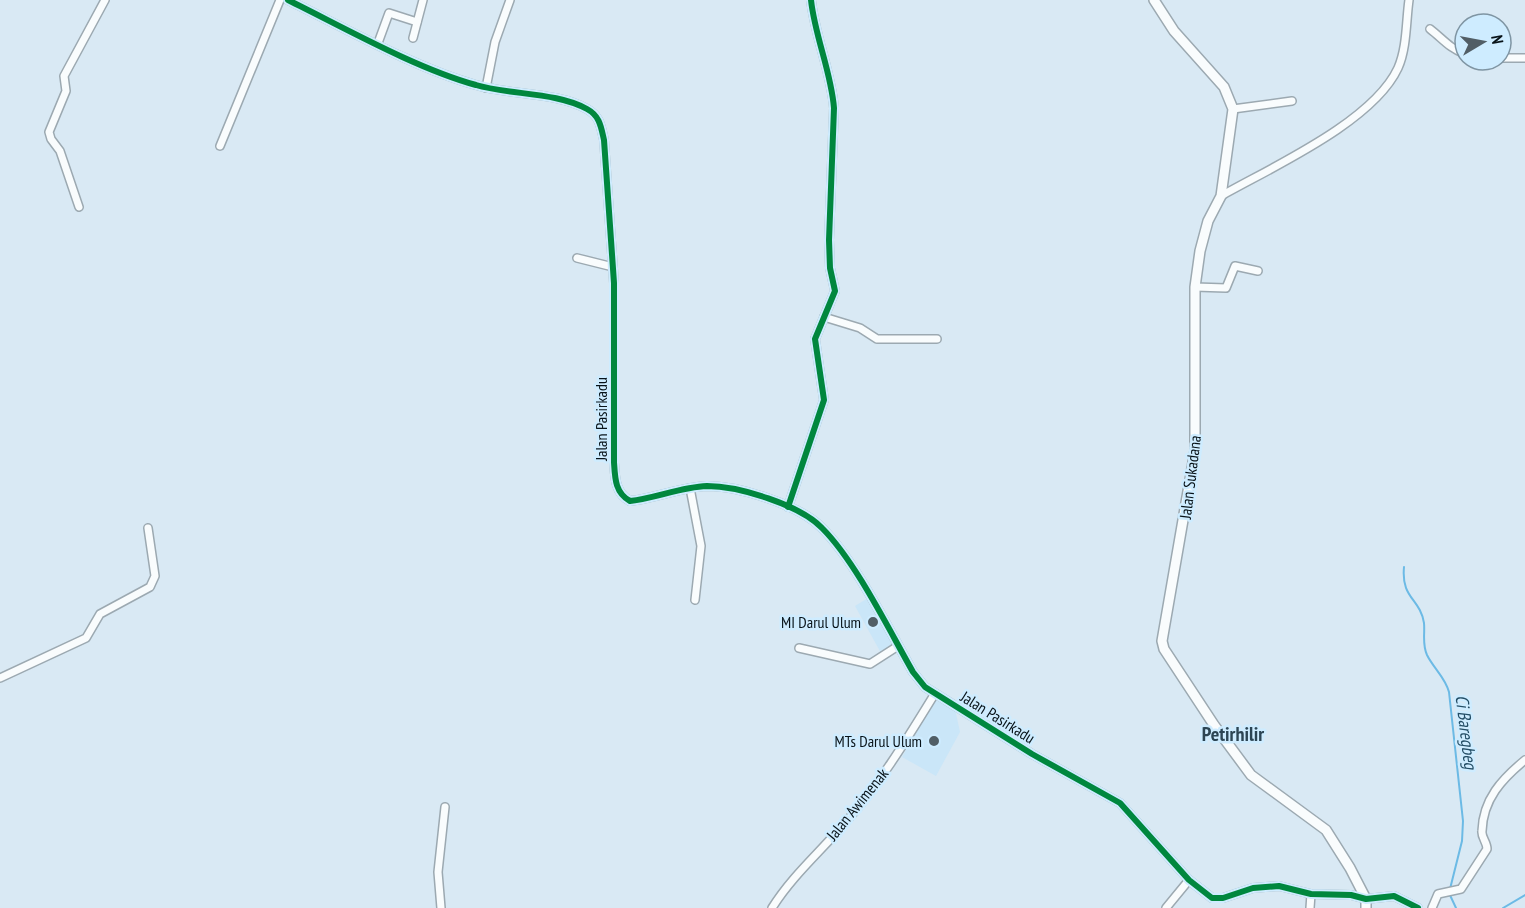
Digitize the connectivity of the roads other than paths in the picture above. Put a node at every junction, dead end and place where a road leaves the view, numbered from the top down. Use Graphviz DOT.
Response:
graph roads {
  1 [pos="105,0"];
  2 [pos="280,0"];
  3 [pos="288,0"];
  4 [pos="423,0"];
  5 [pos="510,0"];
  6 [pos="811,0"];
  7 [pos="1154,0"];
  8 [pos="1409,0"];
  9 [pos="417,22"];
  10 [pos="1430,29"];
  11 [pos="413,38"];
  12 [pos="378,43"];
  13 [pos="1453,49"];
  14 [pos="486,88"];
  15 [pos="1292,101"];
  16 [pos="1233,109"];
  17 [pos="220,146"];
  18 [pos="1221,196"];
  19 [pos="79,207"];
  20 [pos="577,258"];
  21 [pos="613,267"];
  22 [pos="1258,271"];
  23 [pos="1195,287"];
  24 [pos="825,317"];
  25 [pos="937,339"];
  26 [pos="690,488"];
  27 [pos="788,507"];
  28 [pos="148,528"];
  29 [pos="695,600"];
  30 [pos="898,646"];
  31 [pos="799,648"];
  32 [pos="0,678"];
  33 [pos="934,695"];
  34 [pos="1525,760"];
  35 [pos="445,807"];
  36 [pos="1189,880"];
  37 [pos="1311,894"];
  38 [pos="1366,903"];
  39 [pos="441,908"];
  40 [pos="772,908"];
  41 [pos="1166,908"];
  42 [pos="1310,908"];
  43 [pos="1418,908"];
  44 [pos="1432,908"];
  1 -- 19 [label="street"];
  2 -- 17 [label="street"];
  3 -- 12 [label="street, Jalan Pasirkadu"];
  4 -- 9 [label="street"];
  5 -- 14 [label="street"];
  6 -- 24 [label="street"];
  7 -- 16 [label="main road"];
  8 -- 18 [label="street"];
  9 -- 11 [label="street"];
  9 -- 12 [label="street"];
  10 -- 13 [label="street"];
  12 -- 14 [label="street, Jalan Pasirkadu"];
  14 -- 21 [label="street, Jalan Pasirkadu"];
  15 -- 16 [label="street"];
  16 -- 18 [label="main road, Jalan Sukadana"];
  18 -- 23 [label="main road, Jalan Sukadana"];
  20 -- 21 [label="street"];
  21 -- 26 [label="street, Jalan Pasirkadu"];
  22 -- 23 [label="street"];
  23 -- 38 [label="main road, Jalan Sukadana"];
  24 -- 25 [label="street"];
  24 -- 27 [label="street"];
  26 -- 27 [label="street, Jalan Pasirkadu"];
  26 -- 29 [label="street"];
  27 -- 30 [label="street, Jalan Pasirkadu"];
  28 -- 32 [label="street"];
  30 -- 31 [label="street"];
  30 -- 33 [label="street, Jalan Pasirkadu"];
  33 -- 36 [label="street, Jalan Pasirkadu"];
  33 -- 40 [label="street, Jalan Awimenak"];
  34 -- 44 [label="street"];
  35 -- 39 [label="street"];
  36 -- 37 [label="street, Jalan Pasirkadu"];
  36 -- 41 [label="street"];
  37 -- 38 [label="street, Jalan Pasirkadu"];
  37 -- 42 [label="street"];
  38 -- 43 [label="street, Jalan Pasirkadu"];
}
